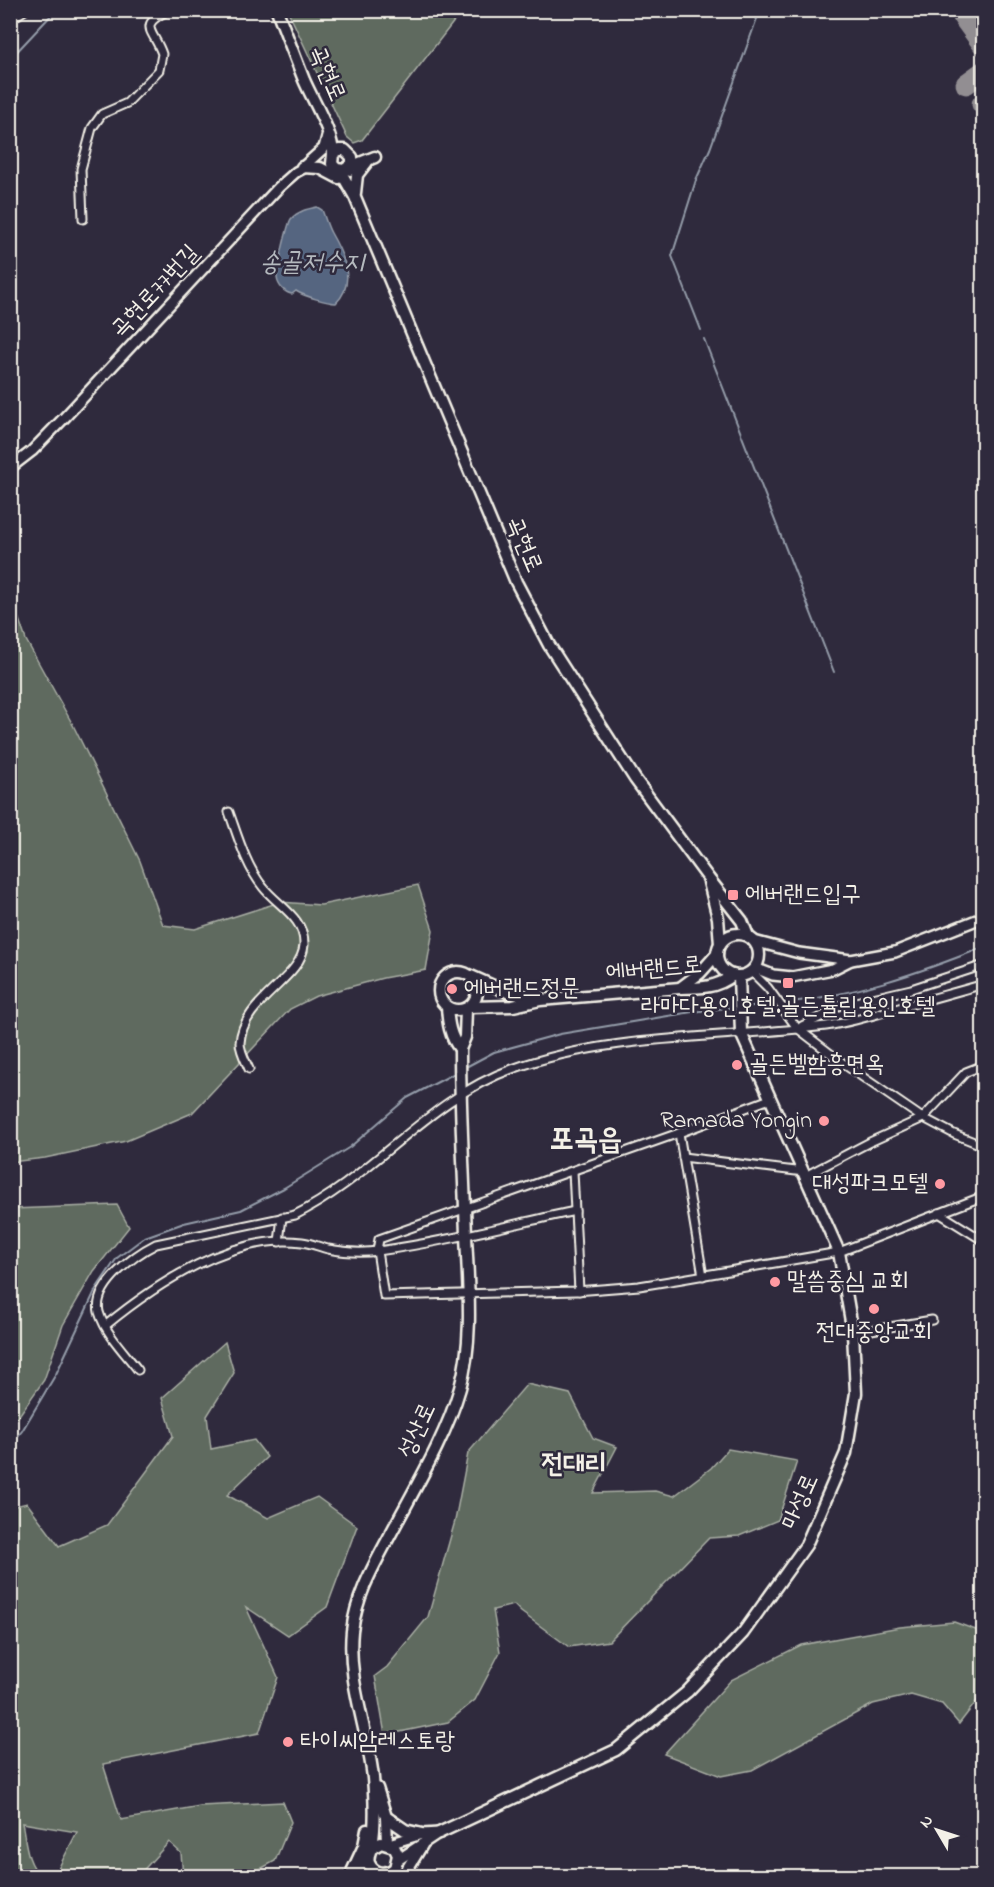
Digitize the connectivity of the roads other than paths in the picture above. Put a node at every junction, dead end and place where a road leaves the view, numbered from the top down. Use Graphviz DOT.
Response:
graph roads {
  1 [pos="25,10"];
  2 [pos="168,10"];
  3 [pos="277,10"];
  4 [pos="10,20"];
  5 [pos="328,130"];
  6 [pos="348,152"];
  7 [pos="333,154"];
  8 [pos="375,158"];
  9 [pos="302,167"];
  10 [pos="350,167"];
  11 [pos="337,169"];
  12 [pos="355,196"];
  13 [pos="83,219"];
  14 [pos="11,468"];
  15 [pos="229,812"];
  16 [pos="709,879"];
  17 [pos="984,917"];
  18 [pos="751,939"];
  19 [pos="718,949"];
  20 [pos="851,960"];
  21 [pos="984,965"];
  22 [pos="753,969"];
  23 [pos="471,976"];
  24 [pos="736,976"];
  25 [pos="984,984"];
  26 [pos="680,988"];
  27 [pos="540,1000"];
  28 [pos="447,1007"];
  29 [pos="467,1008"];
  30 [pos="797,1028"];
  31 [pos="741,1029"];
  32 [pos="460,1049"];
  33 [pos="984,1065"];
  34 [pos="249,1070"];
  35 [pos="460,1090"];
  36 [pos="770,1100"];
  37 [pos="923,1118"];
  38 [pos="679,1133"];
  39 [pos="984,1146"];
  40 [pos="683,1157"];
  41 [pos="573,1171"];
  42 [pos="804,1174"];
  43 [pos="984,1196"];
  44 [pos="466,1209"];
  45 [pos="575,1211"];
  46 [pos="939,1213"];
  47 [pos="282,1217"];
  48 [pos="466,1234"];
  49 [pos="984,1241"];
  50 [pos="279,1242"];
  51 [pos="377,1251"];
  52 [pos="839,1252"];
  53 [pos="703,1276"];
  54 [pos="579,1291"];
  55 [pos="469,1294"];
  56 [pos="932,1320"];
  57 [pos="105,1326"];
  58 [pos="854,1333"];
  59 [pos="138,1370"];
  60 [pos="373,1776"];
  61 [pos="374,1798"];
  62 [pos="386,1816"];
  63 [pos="439,1833"];
  64 [pos="422,1840"];
  65 [pos="388,1844"];
  66 [pos="370,1854"];
  67 [pos="398,1870"];
  68 [pos="378,1874"];
  69 [pos="352,1876"];
  1 -- 4 [label="street"];
  2 -- 13 [label="street"];
  3 -- 5 [label="main road, 곡현로"];
  5 -- 6 [label="main road"];
  5 -- 7 [label="main road, 곡현로"];
  5 -- 8 [label="main road"];
  5 -- 9 [label="street, 곡현로77번길"];
  6 -- 7 [label="main road"];
  6 -- 8 [label="main road"];
  6 -- 10 [label="main road"];
  7 -- 9 [label="street"];
  7 -- 11 [label="main road, 곡현로"];
  8 -- 10 [label="main road"];
  8 -- 12 [label="main road"];
  9 -- 11 [label="street"];
  9 -- 12 [label="main road"];
  9 -- 14 [label="street, 곡현로77번길"];
  10 -- 11 [label="main road"];
  10 -- 12 [label="main road"];
  11 -- 12 [label="main road, 곡현로"];
  12 -- 16 [label="main road, 곡현로"];
  15 -- 34 [label="street"];
  16 -- 18 [label="main road, 곡현로"];
  16 -- 19 [label="main road"];
  17 -- 20 [label="street"];
  18 -- 19 [label="main road, 에버랜드로"];
  18 -- 20 [label="street"];
  18 -- 22 [label="main road"];
  19 -- 24 [label="main road, 에버랜드로"];
  19 -- 26 [label="main road"];
  20 -- 22 [label="street"];
  21 -- 30 [label="street"];
  22 -- 24 [label="main road, 에버랜드로"];
  22 -- 30 [label="street"];
  23 -- 27 [label="main road"];
  23 -- 28 [label="main road"];
  23 -- 29 [label="main road"];
  24 -- 26 [label="main road, 에버랜드로"];
  24 -- 31 [label="main road"];
  25 -- 30 [label="street"];
  26 -- 27 [label="main road, 에버랜드로"];
  27 -- 29 [label="main road, 에버랜드로"];
  28 -- 29 [label="main road"];
  28 -- 32 [label="main road"];
  29 -- 32 [label="main road"];
  30 -- 31 [label="street"];
  30 -- 37 [label="street"];
  31 -- 35 [label="street"];
  31 -- 36 [label="main road, 마성로"];
  32 -- 35 [label="main road, 성산로"];
  33 -- 37 [label="street"];
  35 -- 44 [label="main road, 성산로"];
  35 -- 47 [label="street"];
  36 -- 38 [label="street"];
  36 -- 42 [label="main road, 마성로"];
  37 -- 39 [label="street"];
  37 -- 42 [label="street"];
  38 -- 40 [label="street"];
  38 -- 41 [label="street"];
  40 -- 42 [label="street"];
  40 -- 53 [label="street"];
  41 -- 44 [label="street"];
  41 -- 45 [label="street"];
  42 -- 52 [label="main road, 마성로"];
  43 -- 46 [label="street"];
  44 -- 48 [label="main road, 성산로"];
  44 -- 51 [label="street"];
  45 -- 48 [label="street"];
  45 -- 54 [label="street"];
  46 -- 49 [label="street"];
  46 -- 52 [label="street"];
  47 -- 50 [label="street"];
  47 -- 57 [label="street"];
  48 -- 51 [label="street"];
  48 -- 55 [label="main road, 성산로"];
  50 -- 51 [label="street"];
  50 -- 57 [label="street"];
  51 -- 55 [label="street"];
  52 -- 53 [label="street"];
  52 -- 58 [label="main road, 마성로"];
  53 -- 54 [label="street"];
  54 -- 55 [label="street"];
  55 -- 60 [label="main road, 성산로"];
  56 -- 58 [label="street"];
  57 -- 59 [label="street"];
  58 -- 63 [label="main road, 마성로"];
  60 -- 61 [label="main road"];
  60 -- 62 [label="main road"];
  61 -- 66 [label="main road"];
  61 -- 69 [label="main road"];
  62 -- 64 [label="main road"];
  62 -- 65 [label="main road"];
  63 -- 64 [label="street"];
  64 -- 65 [label="street"];
  64 -- 67 [label="main road"];
  64 -- 67 [label="street"];
  65 -- 66 [label="main road"];
  65 -- 67 [label="main road"];
  66 -- 68 [label="main road"];
  66 -- 69 [label="street"];
  67 -- 68 [label="main road"];
}
